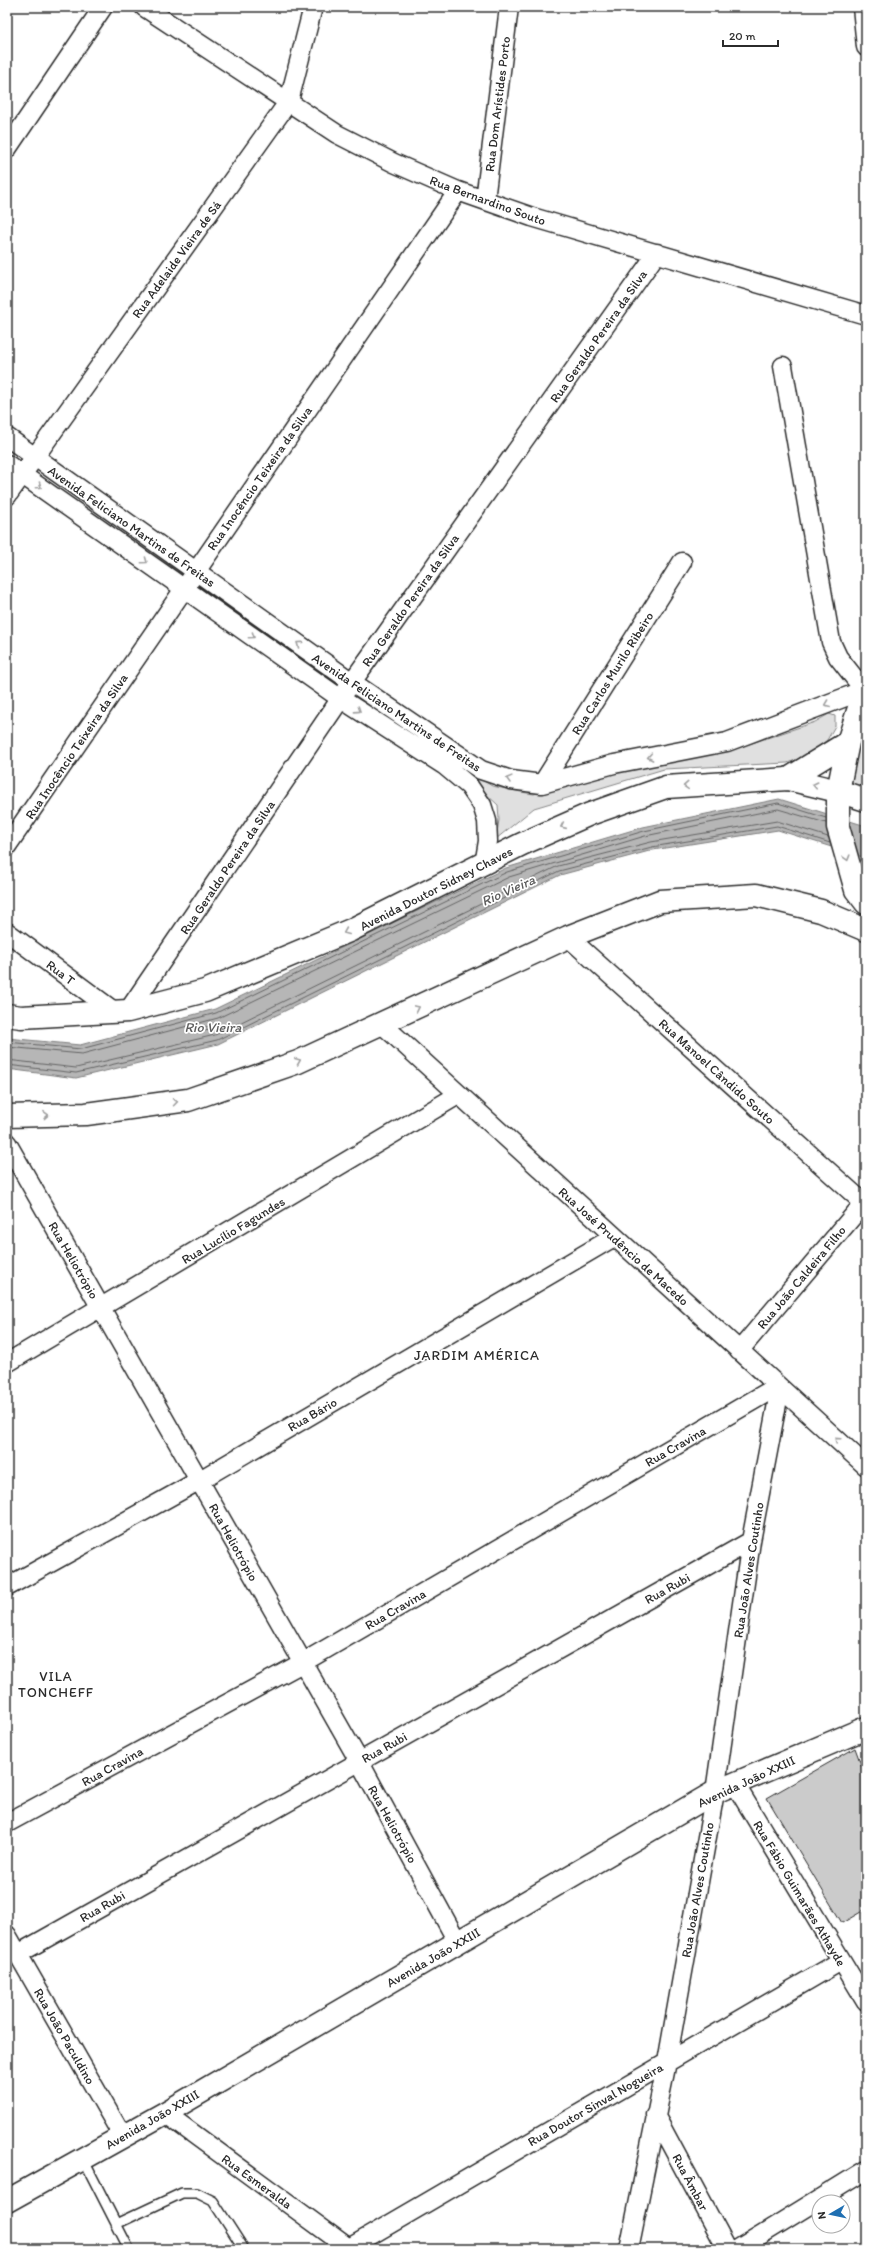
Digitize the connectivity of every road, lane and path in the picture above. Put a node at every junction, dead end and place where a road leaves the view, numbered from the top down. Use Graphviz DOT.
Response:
graph roads {
  1 [pos="103,7"];
  2 [pos="313,7"];
  3 [pos="509,7"];
  4 [pos="862,7"];
  5 [pos="150,9"];
  6 [pos="866,47"];
  7 [pos="289,101"];
  8 [pos="7,150"];
  9 [pos="458,191"];
  10 [pos="485,200"];
  11 [pos="657,253"];
  12 [pos="866,314"];
  13 [pos="783,366"];
  14 [pos="7,438"];
  15 [pos="35,457"];
  16 [pos="7,464"];
  17 [pos="22,475"];
  18 [pos="7,496"];
  19 [pos="682,562"];
  20 [pos="195,570"];
  21 [pos="184,588"];
  22 [pos="352,682"];
  23 [pos="865,689"];
  24 [pos="341,699"];
  25 [pos="848,742"];
  26 [pos="788,779"];
  27 [pos="542,784"];
  28 [pos="838,791"];
  29 [pos="866,800"];
  30 [pos="7,846"];
  31 [pos="484,865"];
  32 [pos="861,896"];
  33 [pos="866,930"];
  34 [pos="7,932"];
  35 [pos="568,937"];
  36 [pos="122,1011"];
  37 [pos="7,1015"];
  38 [pos="382,1024"];
  39 [pos="458,1095"];
  40 [pos="7,1116"];
  41 [pos="7,1143"];
  42 [pos="865,1204"];
  43 [pos="614,1237"];
  44 [pos="102,1308"];
  45 [pos="739,1351"];
  46 [pos="7,1363"];
  47 [pos="779,1387"];
  48 [pos="866,1466"];
  49 [pos="200,1480"];
  50 [pos="751,1541"];
  51 [pos="7,1588"];
  52 [pos="302,1663"];
  53 [pos="866,1728"];
  54 [pos="359,1761"];
  55 [pos="735,1784"];
  56 [pos="715,1792"];
  57 [pos="7,1823"];
  58 [pos="7,1935"];
  59 [pos="458,1943"];
  60 [pos="18,1954"];
  61 [pos="841,1961"];
  62 [pos="866,2001"];
  63 [pos="667,2062"];
  64 [pos="165,2113"];
  65 [pos="655,2115"];
  66 [pos="123,2137"];
  67 [pos="83,2159"];
  68 [pos="866,2170"];
  69 [pos="7,2201"];
  70 [pos="116,2224"];
  71 [pos="129,2249"];
  72 [pos="244,2249"];
  73 [pos="349,2249"];
  74 [pos="629,2249"];
  75 [pos="727,2249"];
  76 [pos="738,2249"];
  1 -- 8 [label="street"];
  2 -- 7 [label="street, Rua Adelaide Vieira de Sá"];
  3 -- 10 [label="street, Rua Dom Arístides Porto"];
  4 -- 6 [label="street"];
  5 -- 7 [label="street, Rua Bernardino Souto"];
  7 -- 9 [label="street, Rua Bernardino Souto"];
  7 -- 15 [label="street, Rua Adelaide Vieira de Sá"];
  9 -- 10 [label="street, Rua Bernardino Souto"];
  9 -- 20 [label="street, Rua Inocêncio Teixeira da Silva"];
  10 -- 11 [label="street, Rua Bernardino Souto"];
  11 -- 12 [label="street, Rua Bernardino Souto"];
  11 -- 22 [label="street, Rua Geraldo Pereira da Silva"];
  13 -- 23 [label="street"];
  14 -- 15 [label="street, Avenida Feliciano Martins de Freitas"];
  15 -- 17 [label="street, Rua Adelaide Vieira de Sá"];
  15 -- 20 [label="street, Avenida Feliciano Martins de Freitas"];
  16 -- 17 [label="street, Avenida Feliciano Martins de Freitas"];
  17 -- 18 [label="street, Rua Adelaide Vieira de Sá"];
  17 -- 21 [label="street, Avenida Feliciano Martins de Freitas, one-way"];
  19 -- 27 [label="street, Rua Carlos Murilo Ribeiro"];
  20 -- 21 [label="street, Rua Inocêncio Teixeira da Silva"];
  22 -- 20 [label="street, Avenida Feliciano Martins de Freitas, one-way"];
  21 -- 24 [label="street, Avenida Feliciano Martins de Freitas, one-way"];
  21 -- 30 [label="street, Rua Inocêncio Teixeira da Silva"];
  22 -- 24 [label="street, Rua Geraldo Pereira da Silva"];
  27 -- 22 [label="street, Avenida Feliciano Martins de Freitas, one-way"];
  23 -- 25 [label="main road"];
  23 -- 27 [label="street, Avenida Feliciano Martins de Freitas, one-way"];
  24 -- 31 [label="street, Avenida Feliciano Martins de Freitas, one-way"];
  24 -- 36 [label="street, Rua Geraldo Pereira da Silva"];
  25 -- 26 [label="main road"];
  25 -- 28 [label="main road"];
  28 -- 26 [label="main road, Avenida Doutor Sidney Chaves, one-way"];
  26 -- 31 [label="main road, Avenida Doutor Sidney Chaves, one-way"];
  28 -- 29 [label="main road, Avenida Doutor Sidney Chaves"];
  28 -- 32 [label="main road, one-way"];
  31 -- 36 [label="main road, Avenida Doutor Sidney Chaves, one-way"];
  33 -- 35 [label="main road"];
  34 -- 36 [label="street, Rua T"];
  38 -- 35 [label="main road, one-way"];
  35 -- 42 [label="street, Rua Manoel Cândido Souto"];
  36 -- 37 [label="main road, Avenida Doutor Sidney Chaves"];
  38 -- 39 [label="street, Rua José Prudêncio de Macedo"];
  40 -- 38 [label="main road, one-way"];
  39 -- 43 [label="street, Rua José Prudêncio de Macedo"];
  39 -- 44 [label="street, Rua Lucílio Fagundes"];
  41 -- 44 [label="street, Rua Heliotrópio"];
  42 -- 45 [label="street, Rua João Caldeira Filho"];
  43 -- 45 [label="street, Rua José Prudêncio de Macedo"];
  43 -- 49 [label="street, Rua Bário"];
  44 -- 46 [label="street, Rua Lucílio Fagundes"];
  44 -- 49 [label="street, Rua Heliotrópio"];
  45 -- 47 [label="street, Rua José Prudêncio de Macedo"];
  48 -- 47 [label="street, Rua José Prudêncio de Macedo, one-way"];
  47 -- 50 [label="street, Rua João Alves Coutinho"];
  47 -- 52 [label="street, Rua Cravina"];
  49 -- 51 [label="street, Rua Bário"];
  49 -- 52 [label="street, Rua Heliotrópio"];
  50 -- 54 [label="street, Rua Rubi"];
  50 -- 56 [label="street, Rua João Alves Coutinho"];
  52 -- 54 [label="street, Rua Heliotrópio"];
  52 -- 57 [label="street, Rua Cravina"];
  53 -- 55 [label="main road, Avenida João XXIII"];
  54 -- 59 [label="street, Rua Heliotrópio"];
  54 -- 60 [label="street, Rua Rubi"];
  55 -- 56 [label="main road, Avenida João XXIII"];
  55 -- 61 [label="street, Rua Fábio Guimarães Athayde"];
  56 -- 59 [label="main road, Avenida João XXIII"];
  56 -- 63 [label="street, Rua João Alves Coutinho"];
  58 -- 60 [label="street, Rua João Paculdino"];
  59 -- 64 [label="main road, Avenida João XXIII"];
  60 -- 66 [label="street, Rua João Paculdino"];
  61 -- 62 [label="street, Rua Fábio Guimarães Athayde"];
  61 -- 63 [label="street, Rua Doutor Sinval Nogueira"];
  63 -- 65 [label="street, Rua João Alves Coutinho"];
  63 -- 73 [label="street, Rua Doutor Sinval Nogueira"];
  64 -- 66 [label="main road, Avenida João XXIII"];
  64 -- 73 [label="street, Rua Esmeralda"];
  65 -- 74 [label="street, Rua João Alves Coutinho"];
  65 -- 75 [label="street, Rua Âmbar"];
  66 -- 67 [label="main road, Avenida João XXIII"];
  67 -- 69 [label="main road, Avenida João XXIII"];
  67 -- 70 [label="lane"];
  68 -- 76 [label="street"];
  70 -- 71 [label="lane"];
  70 -- 72 [label="lane"];
}
